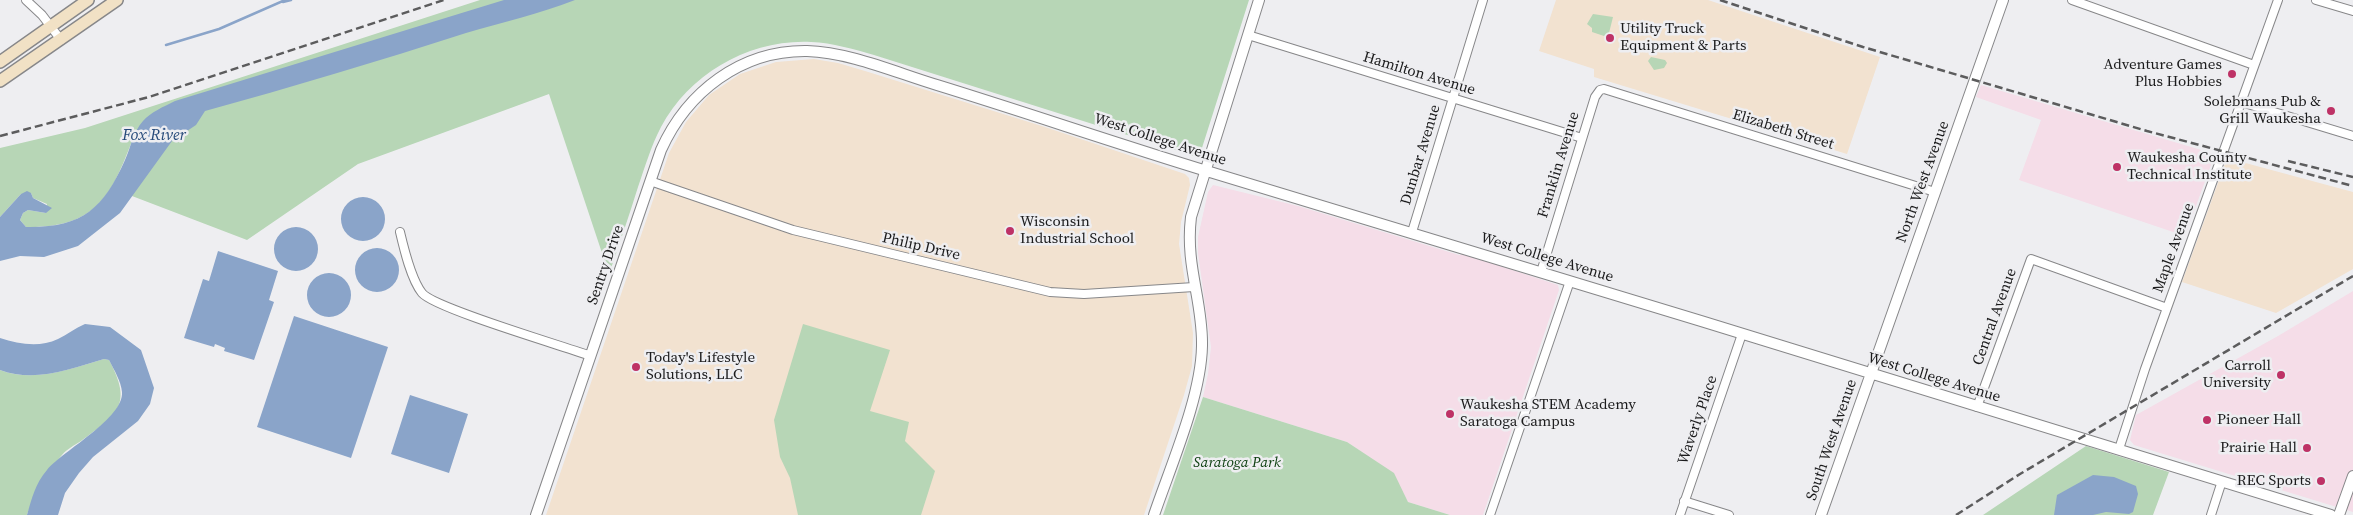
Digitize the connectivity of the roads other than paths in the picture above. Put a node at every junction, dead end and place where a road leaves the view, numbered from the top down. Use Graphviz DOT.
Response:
graph roads {
  1 [pos="26,0"];
  2 [pos="88,0"];
  3 [pos="117,0"];
  4 [pos="1259,0"];
  5 [pos="1483,0"];
  6 [pos="2004,0"];
  7 [pos="2072,0"];
  8 [pos="2278,0"];
  9 [pos="2316,0"];
  10 [pos="2353,11"];
  11 [pos="52,27"];
  12 [pos="1248,36"];
  13 [pos="61,40"];
  14 [pos="752,61"];
  15 [pos="0,62"];
  16 [pos="2254,66"];
  17 [pos="0,81"];
  18 [pos="1623,95"];
  19 [pos="1453,99"];
  20 [pos="2240,102"];
  21 [pos="2353,136"];
  22 [pos="1582,138"];
  23 [pos="1204,170"];
  24 [pos="650,182"];
  25 [pos="1935,192"];
  26 [pos="400,232"];
  27 [pos="1412,232"];
  28 [pos="1541,272"];
  29 [pos="1570,281"];
  30 [pos="1194,287"];
  31 [pos="2167,308"];
  32 [pos="1742,334"];
  33 [pos="591,356"];
  34 [pos="1870,374"];
  35 [pos="1977,407"];
  36 [pos="2119,449"];
  37 [pos="2353,476"];
  38 [pos="2222,481"];
  39 [pos="1684,501"];
  40 [pos="536,515"];
  41 [pos="1154,515"];
  42 [pos="1490,515"];
  43 [pos="1680,515"];
  44 [pos="1730,515"];
  45 [pos="1822,515"];
  46 [pos="2211,515"];
  47 [pos="2331,515"];
  48 [pos="2339,515"];
  1 -- 11 [label="street"];
  2 -- 11 [label="main road"];
  3 -- 13 [label="main road"];
  4 -- 12 [label="street"];
  5 -- 19 [label="street, Dunbar Avenue"];
  6 -- 25 [label="street, North West Avenue"];
  7 -- 16 [label="street"];
  8 -- 16 [label="street, Maple Avenue"];
  9 -- 10 [label="street"];
  11 -- 13 [label="street"];
  11 -- 15 [label="main road"];
  12 -- 19 [label="street, Hamilton Avenue"];
  12 -- 23 [label="street"];
  13 -- 17 [label="main road"];
  14 -- 23 [label="street, West College Avenue"];
  14 -- 24 [label="street, Sentry Drive"];
  16 -- 20 [label="street, Maple Avenue"];
  18 -- 22 [label="street, Franklin Avenue"];
  18 -- 25 [label="street, Elizabeth Street"];
  19 -- 22 [label="street, Hamilton Avenue"];
  19 -- 27 [label="street, Dunbar Avenue"];
  20 -- 21 [label="street"];
  20 -- 31 [label="street, Maple Avenue"];
  22 -- 28 [label="street, Franklin Avenue"];
  23 -- 27 [label="street, West College Avenue"];
  23 -- 30 [label="street"];
  24 -- 30 [label="street, Philip Drive"];
  24 -- 33 [label="street, Sentry Drive"];
  25 -- 34 [label="street, North West Avenue"];
  26 -- 33 [label="street"];
  27 -- 28 [label="street, West College Avenue"];
  28 -- 29 [label="street, West College Avenue"];
  29 -- 32 [label="street, West College Avenue"];
  29 -- 42 [label="street"];
  30 -- 41 [label="street"];
  31 -- 35 [label="street, Central Avenue"];
  31 -- 36 [label="street, Maple Avenue"];
  32 -- 34 [label="street, West College Avenue"];
  32 -- 39 [label="street, Waverly Place"];
  33 -- 40 [label="street, Sentry Drive"];
  34 -- 35 [label="street, West College Avenue"];
  34 -- 45 [label="street, South West Avenue"];
  35 -- 36 [label="street, West College Avenue"];
  36 -- 38 [label="street, West College Avenue"];
  37 -- 48 [label="street"];
  38 -- 46 [label="street"];
  38 -- 47 [label="street, West College Avenue"];
  39 -- 43 [label="street, Waverly Place"];
  39 -- 44 [label="street"];
}
